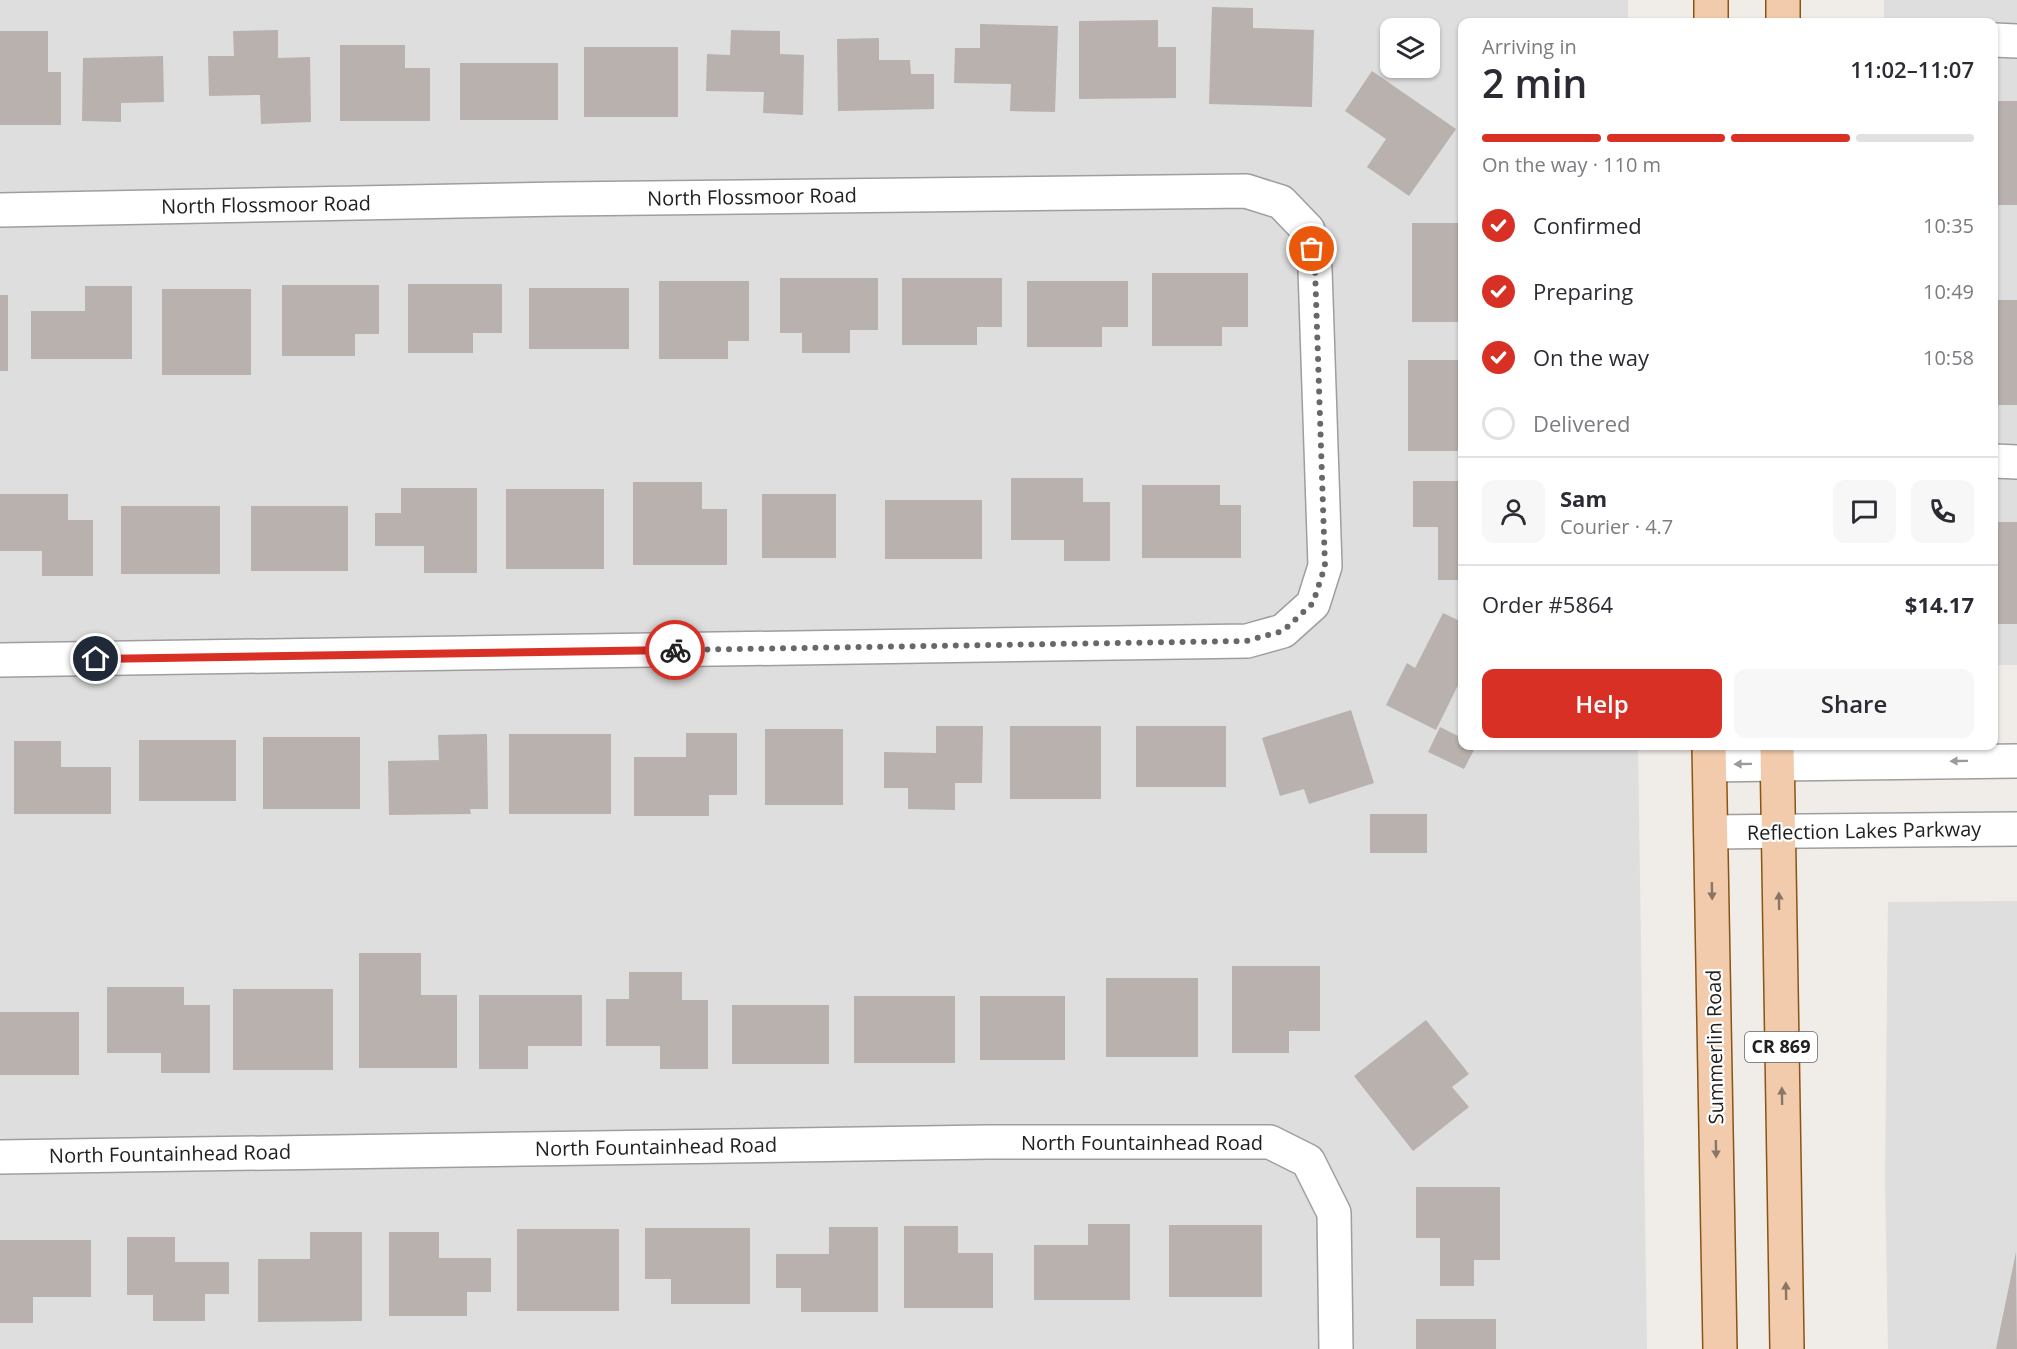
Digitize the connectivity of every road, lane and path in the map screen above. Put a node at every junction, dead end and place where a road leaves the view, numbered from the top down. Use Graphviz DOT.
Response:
graph roads {
  1 [pos="1711,0"];
  2 [pos="1783,0"];
  3 [pos="1711,18"];
  4 [pos="1783,18"];
  5 [pos="1998,40"];
  6 [pos="2017,41"];
  7 [pos="0,210"];
  8 [pos="1998,461"];
  9 [pos="2017,462"];
  10 [pos="0,660"];
  11 [pos="1777,754"];
  12 [pos="1709,755"];
  13 [pos="2017,761"];
  14 [pos="2017,830"];
  15 [pos="1711,832"];
  16 [pos="1777,832"];
  17 [pos="0,1157"];
  18 [pos="1336,1349"];
  19 [pos="1720,1349"];
  20 [pos="1787,1349"];
  1 -- 3 [label="main road"];
  2 -- 4 [label="main road"];
  5 -- 6 [label="street"];
  7 -- 10 [label="street, North Flossmoor Road"];
  8 -- 9 [label="street"];
  11 -- 12 [label="street, one-way"];
  13 -- 11 [label="street, one-way"];
  11 -- 16 [label="main road, CR 869"];
  12 -- 15 [label="main road, Summerlin Road"];
  14 -- 16 [label="street, Reflection Lakes Parkway"];
  15 -- 16 [label="street, Reflection Lakes Parkway"];
  15 -- 19 [label="main road, Summerlin Road, one-way"];
  20 -- 16 [label="main road, CR 869, one-way"];
  17 -- 18 [label="street, North Fountainhead Road"];
}
